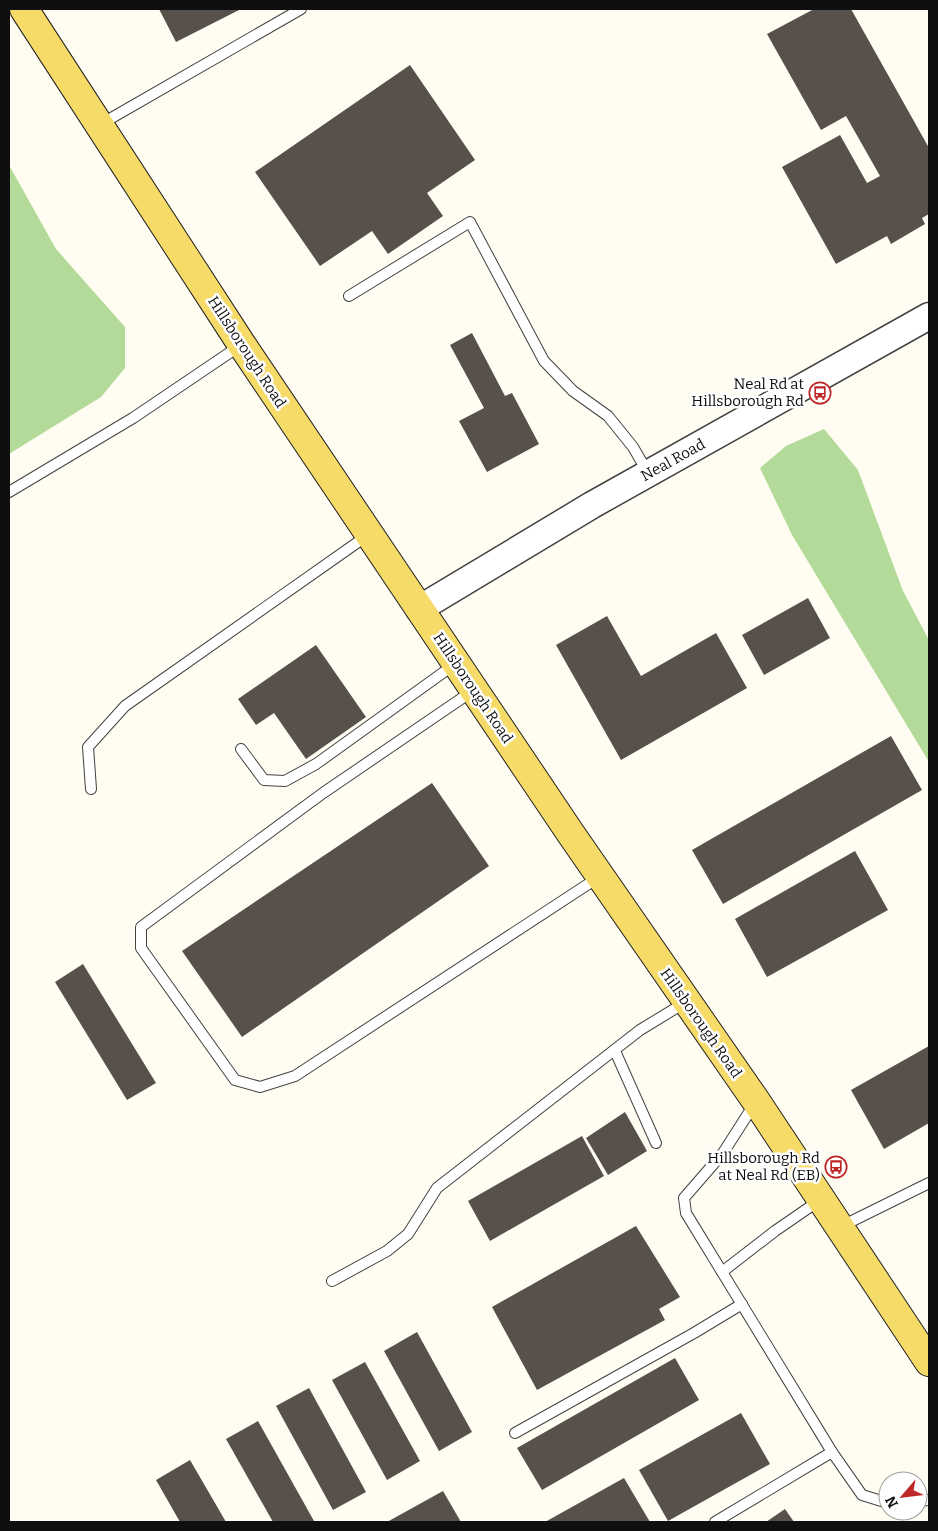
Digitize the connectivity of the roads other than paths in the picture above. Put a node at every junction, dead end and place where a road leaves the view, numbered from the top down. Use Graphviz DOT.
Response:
graph roads {
  1 [pos="24,9"];
  2 [pos="301,9"];
  3 [pos="100,125"];
  4 [pos="349,296"];
  5 [pos="929,316"];
  6 [pos="242,345"];
  7 [pos="648,474"];
  8 [pos="9,492"];
  9 [pos="369,534"];
  10 [pos="419,609"];
  11 [pos="456,663"];
  12 [pos="474,690"];
  13 [pos="241,750"];
  14 [pos="91,789"];
  15 [pos="600,876"];
  16 [pos="687,1002"];
  17 [pos="615,1050"];
  18 [pos="756,1101"];
  19 [pos="656,1143"];
  20 [pos="929,1182"];
  21 [pos="821,1199"];
  22 [pos="840,1228"];
  23 [pos="722,1272"];
  24 [pos="332,1281"];
  25 [pos="742,1304"];
  26 [pos="929,1362"];
  27 [pos="515,1433"];
  28 [pos="832,1452"];
  29 [pos="878,1500"];
  30 [pos="716,1522"];
  1 -- 3 [label="main road, Hillsborough Road"];
  2 -- 3 [label="lane"];
  3 -- 6 [label="main road, Hillsborough Road"];
  4 -- 7 [label="lane"];
  5 -- 7 [label="street, Neal Road"];
  6 -- 8 [label="lane"];
  6 -- 9 [label="main road, Hillsborough Road"];
  7 -- 10 [label="street, Neal Road"];
  9 -- 10 [label="main road, Hillsborough Road"];
  9 -- 14 [label="lane"];
  10 -- 11 [label="main road, Hillsborough Road"];
  11 -- 12 [label="main road, Hillsborough Road"];
  11 -- 13 [label="lane"];
  12 -- 15 [label="main road, Hillsborough Road"];
  12 -- 15 [label="lane"];
  15 -- 16 [label="main road, Hillsborough Road"];
  16 -- 17 [label="lane"];
  16 -- 18 [label="main road, Hillsborough Road"];
  17 -- 19 [label="lane"];
  17 -- 24 [label="lane"];
  18 -- 21 [label="main road, Hillsborough Road"];
  18 -- 23 [label="lane"];
  20 -- 22 [label="lane"];
  21 -- 22 [label="main road, Hillsborough Road"];
  21 -- 23 [label="lane"];
  22 -- 26 [label="main road, Hillsborough Road"];
  23 -- 25 [label="lane"];
  25 -- 27 [label="lane"];
  25 -- 28 [label="lane"];
  28 -- 29 [label="lane"];
  28 -- 30 [label="lane"];
}
